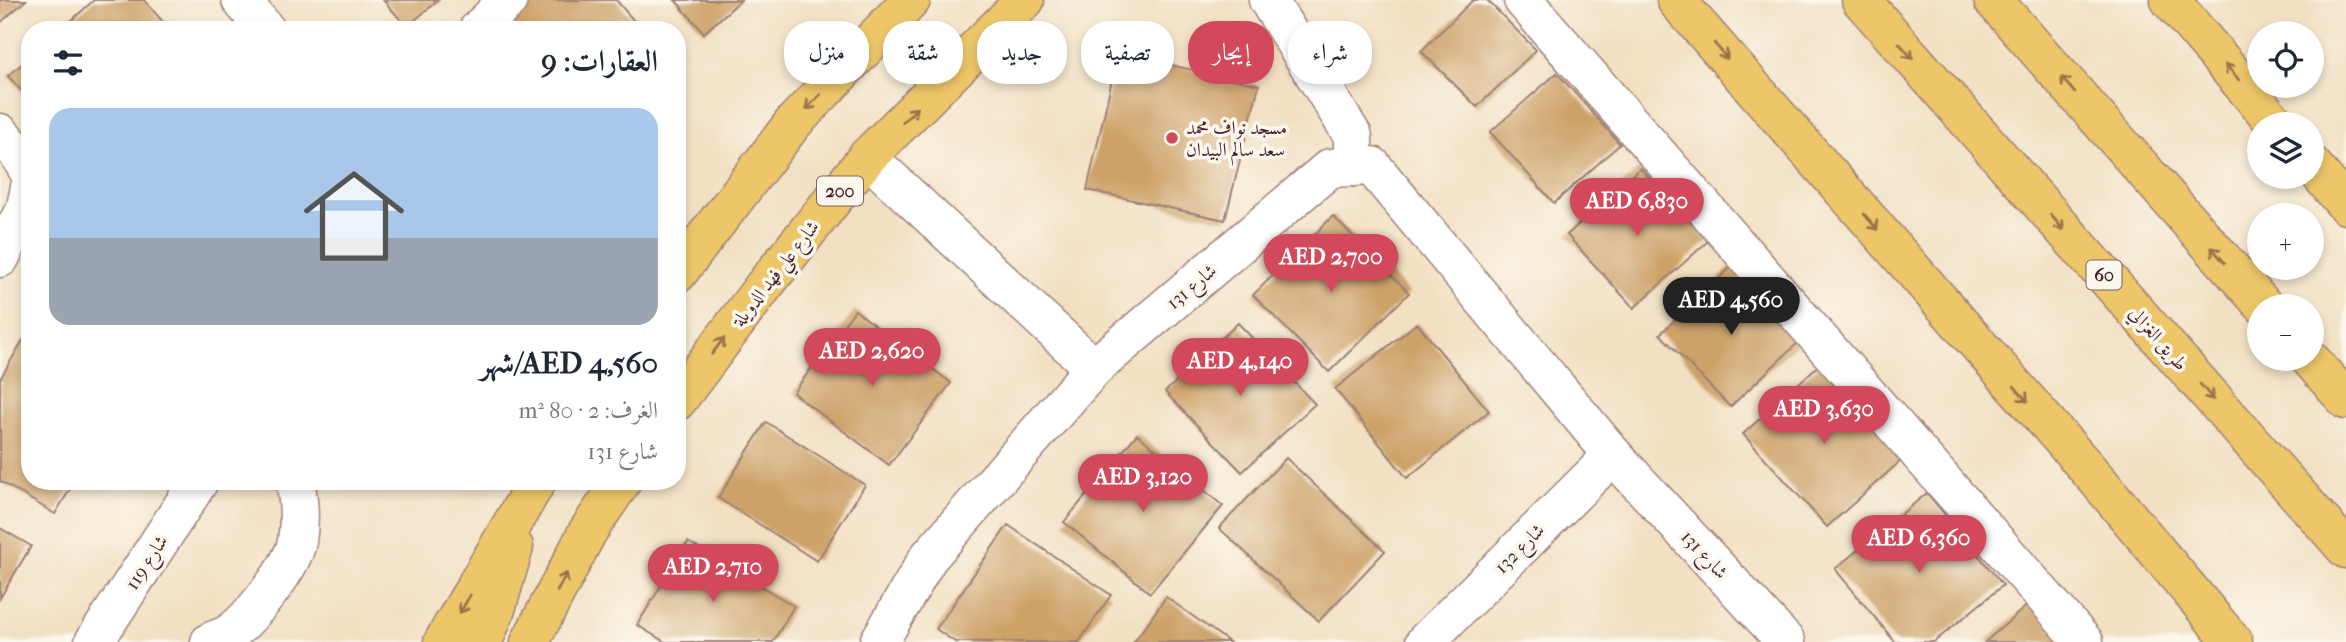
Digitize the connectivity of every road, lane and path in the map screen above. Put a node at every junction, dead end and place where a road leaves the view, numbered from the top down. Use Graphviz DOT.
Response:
graph roads {
  1 [pos="241,0"];
  2 [pos="508,0"];
  3 [pos="1025,0"];
  4 [pos="1268,0"];
  5 [pos="1523,0"];
  6 [pos="1676,0"];
  7 [pos="1861,0"];
  8 [pos="1993,0"];
  9 [pos="2170,0"];
  10 [pos="910,1"];
  11 [pos="258,21"];
  12 [pos="487,21"];
  13 [pos="2266,112"];
  14 [pos="0,132"];
  15 [pos="21,157"];
  16 [pos="867,157"];
  17 [pos="1353,167"];
  18 [pos="2324,179"];
  19 [pos="2346,205"];
  20 [pos="21,217"];
  21 [pos="0,258"];
  22 [pos="686,262"];
  23 [pos="2253,294"];
  24 [pos="1094,368"];
  25 [pos="2321,371"];
  26 [pos="686,389"];
  27 [pos="2346,400"];
  28 [pos="1613,455"];
  29 [pos="193,490"];
  30 [pos="297,490"];
  31 [pos="616,490"];
  32 [pos="529,494"];
  33 [pos="2346,550"];
  34 [pos="2190,591"];
  35 [pos="94,642"];
  36 [pos="210,642"];
  37 [pos="443,642"];
  38 [pos="482,642"];
  39 [pos="530,642"];
  40 [pos="879,642"];
  41 [pos="1425,642"];
  42 [pos="1786,642"];
  43 [pos="2084,642"];
  44 [pos="2233,642"];
  45 [pos="2246,642"];
  1 -- 11 [label="street"];
  2 -- 12 [label="street"];
  16 -- 3 [label="main road, شارع علي فهد الدويلة / 200, one-way"];
  4 -- 17 [label="street"];
  5 -- 43 [label="street"];
  6 -- 34 [label="main road, one-way"];
  7 -- 33 [label="main road, طريق الغزالي / 60, one-way"];
  23 -- 8 [label="main road, one-way"];
  13 -- 9 [label="main road, one-way"];
  10 -- 22 [label="main road, one-way"];
  14 -- 15 [label="street"];
  16 -- 24 [label="street"];
  26 -- 16 [label="main road, شارع علي فهد الدويلة / 200, one-way"];
  17 -- 24 [label="street, شارع 131"];
  17 -- 28 [label="street, شارع 131"];
  18 -- 19 [label="main road"];
  20 -- 21 [label="street"];
  24 -- 40 [label="street, شارع 131"];
  25 -- 27 [label="main road"];
  28 -- 41 [label="street, شارع 132"];
  28 -- 42 [label="street, شارع 131"];
  29 -- 35 [label="street, شارع 119"];
  30 -- 36 [label="street"];
  39 -- 31 [label="main road, one-way"];
  32 -- 37 [label="main road, one-way"];
  32 -- 38 [label="main road"];
  34 -- 44 [label="main road"];
  34 -- 45 [label="main road"];
}
